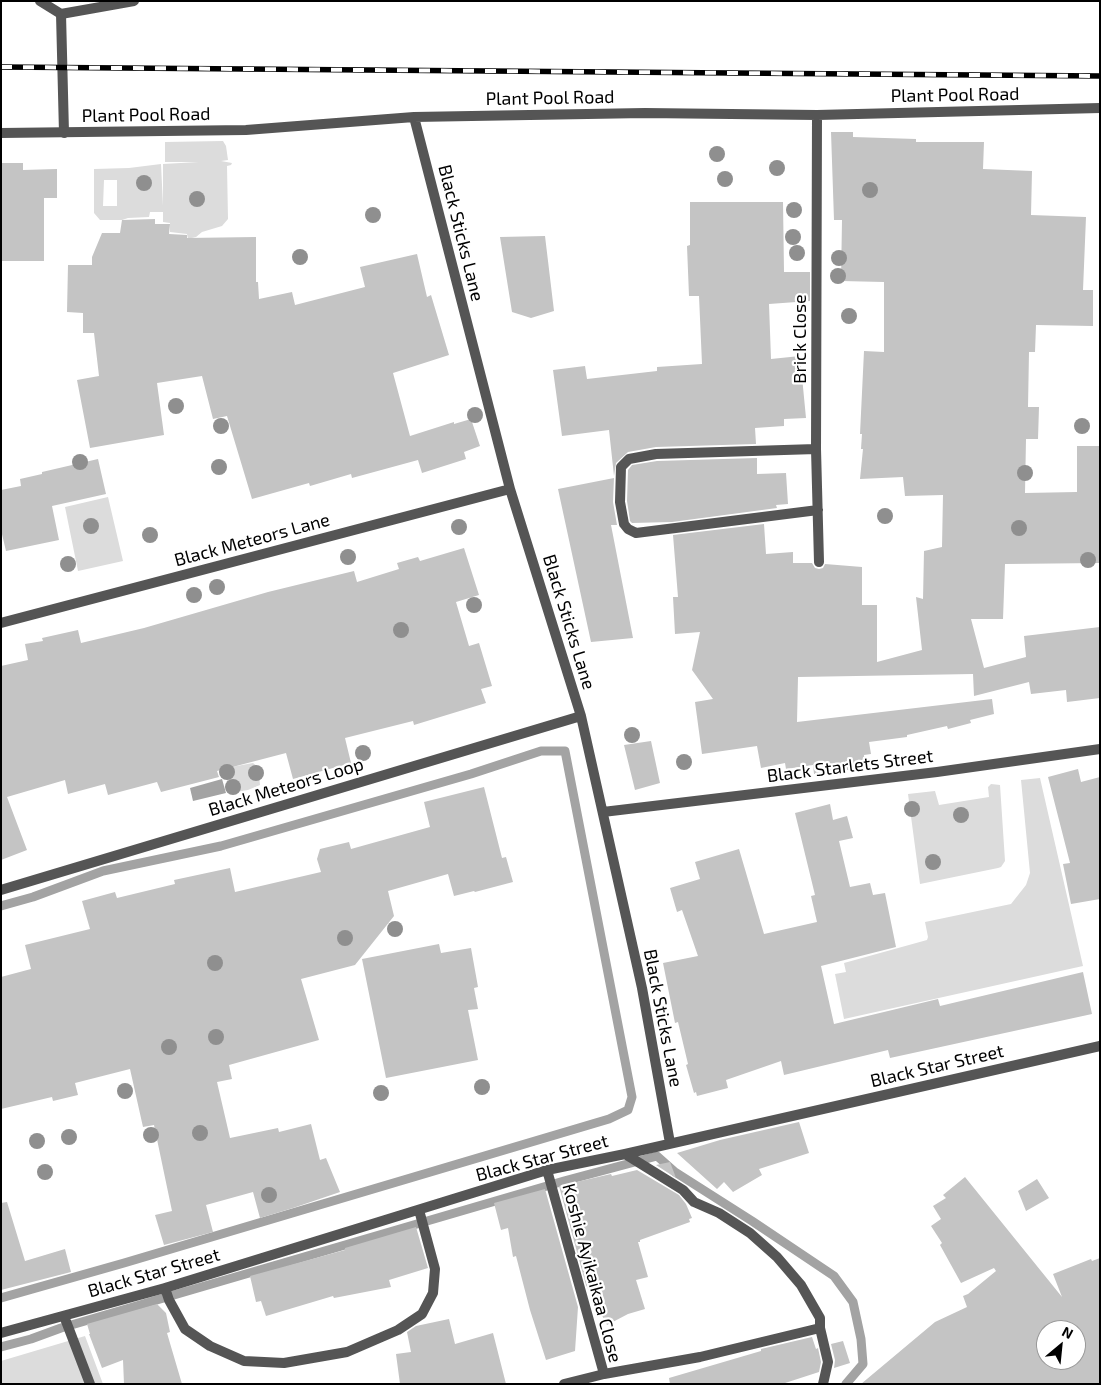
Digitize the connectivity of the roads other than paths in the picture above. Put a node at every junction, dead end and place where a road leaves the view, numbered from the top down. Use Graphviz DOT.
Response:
graph roads {
  1 [pos="40,1"];
  2 [pos="134,1"];
  3 [pos="61,14"];
  4 [pos="1100,108"];
  5 [pos="817,115"];
  6 [pos="414,116"];
  7 [pos="64,133"];
  8 [pos="1,134"];
  9 [pos="816,449"];
  10 [pos="510,489"];
  11 [pos="818,510"];
  12 [pos="819,562"];
  13 [pos="1,623"];
  14 [pos="581,716"];
  15 [pos="1100,749"];
  16 [pos="603,812"];
  17 [pos="1,890"];
  18 [pos="1100,1046"];
  19 [pos="670,1143"];
  20 [pos="625,1154"];
  21 [pos="547,1170"];
  22 [pos="419,1210"];
  23 [pos="165,1288"];
  24 [pos="64,1316"];
  25 [pos="820,1328"];
  26 [pos="1,1333"];
  27 [pos="604,1374"];
  28 [pos="90,1384"];
  29 [pos="564,1384"];
  30 [pos="823,1384"];
  1 -- 3 [label="street"];
  2 -- 3 [label="street"];
  3 -- 7 [label="street"];
  4 -- 5 [label="street, Plant Pool Road"];
  5 -- 6 [label="street, Plant Pool Road"];
  5 -- 9 [label="street, Brick Close"];
  6 -- 7 [label="street, Plant Pool Road"];
  6 -- 10 [label="street, Black Sticks Lane"];
  7 -- 8 [label="street, Plant Pool Road"];
  9 -- 11 [label="street, Brick Close"];
  9 -- 11 [label="street"];
  10 -- 13 [label="street, Black Meteors Lane"];
  10 -- 14 [label="street, Black Sticks Lane"];
  11 -- 12 [label="street, Brick Close"];
  14 -- 16 [label="street, Black Sticks Lane"];
  14 -- 17 [label="street, Black Meteors Loop"];
  15 -- 16 [label="street, Black Starlets Street"];
  16 -- 19 [label="street, Black Sticks Lane"];
  18 -- 19 [label="street, Black Star Street"];
  19 -- 20 [label="street, Black Star Street"];
  20 -- 21 [label="street, Black Star Street"];
  20 -- 25 [label="street"];
  21 -- 22 [label="street, Black Star Street"];
  21 -- 27 [label="street, Koshie Ayikaikaa Close"];
  22 -- 23 [label="street, Black Star Street"];
  22 -- 23 [label="street"];
  23 -- 24 [label="street, Black Star Street"];
  24 -- 26 [label="street, Black Star Street"];
  24 -- 28 [label="street"];
  25 -- 27 [label="street"];
  25 -- 30 [label="street"];
  27 -- 29 [label="street, Koshie Ayikaikaa Close"];
}
